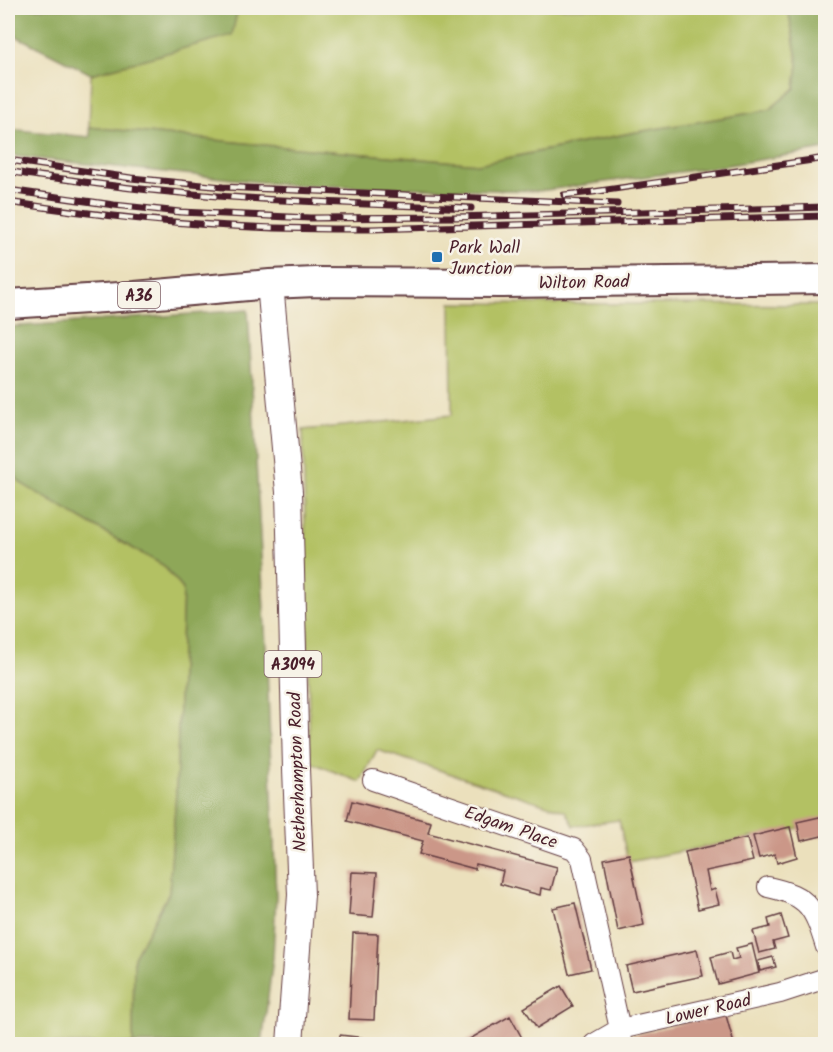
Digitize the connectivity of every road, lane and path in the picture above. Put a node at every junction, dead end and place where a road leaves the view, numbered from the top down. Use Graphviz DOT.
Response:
graph roads {
  1 [pos="825,279"];
  2 [pos="270,284"];
  3 [pos="8,304"];
  4 [pos="373,780"];
  5 [pos="768,886"];
  6 [pos="825,947"];
  7 [pos="825,978"];
  8 [pos="620,1037"];
  9 [pos="290,1044"];
  10 [pos="594,1044"];
  1 -- 2 [label="highway, Wilton Road / A36"];
  2 -- 3 [label="highway, A36"];
  2 -- 9 [label="main road, Netherhampton Road / A3094"];
  4 -- 8 [label="street, Edgam Place"];
  5 -- 6 [label="street"];
  7 -- 8 [label="street, Lower Road"];
  8 -- 10 [label="street, Lower Road"];
}
